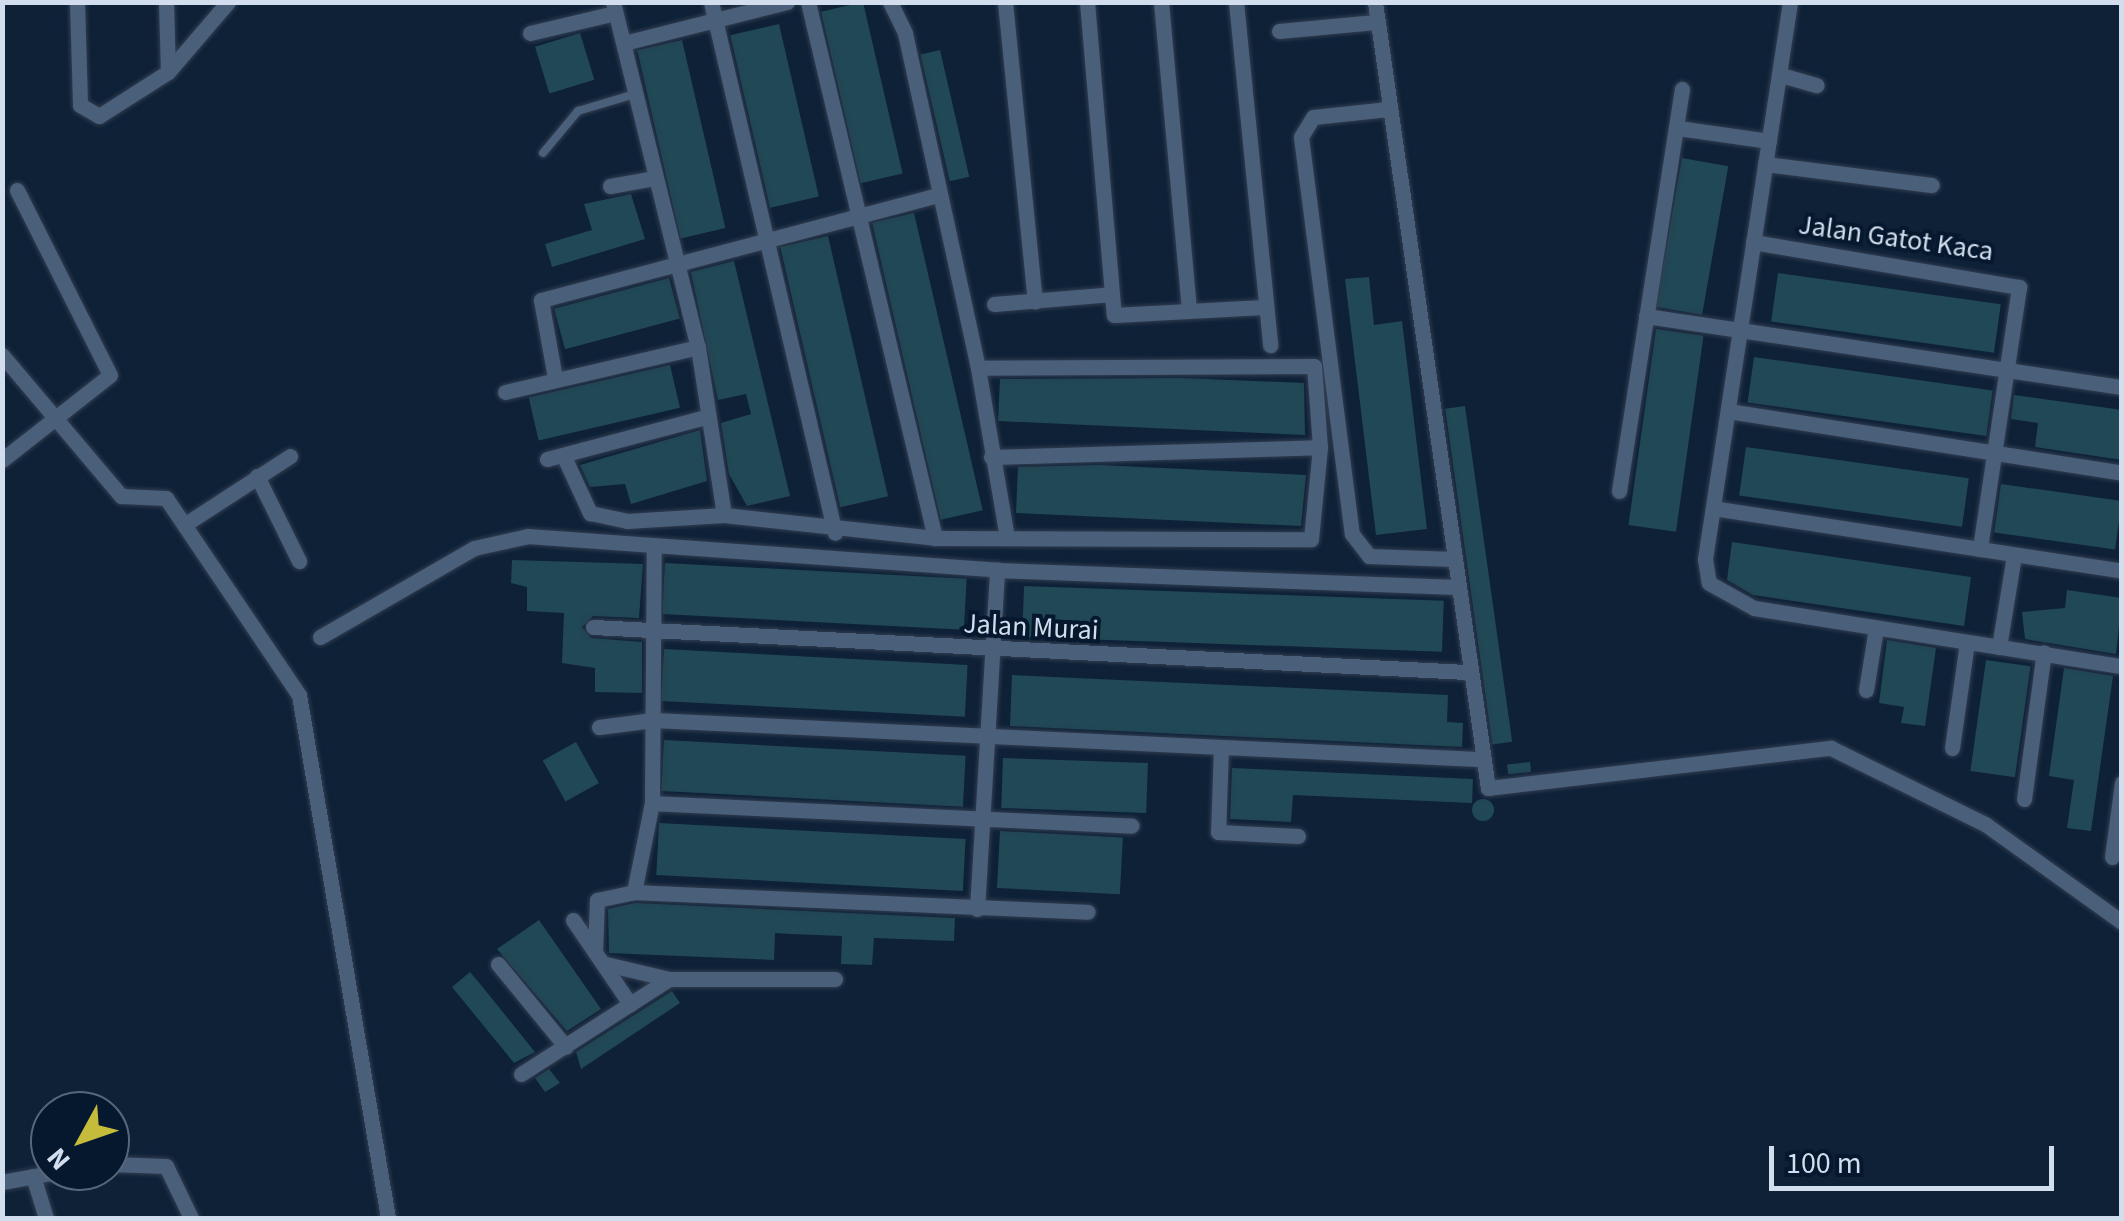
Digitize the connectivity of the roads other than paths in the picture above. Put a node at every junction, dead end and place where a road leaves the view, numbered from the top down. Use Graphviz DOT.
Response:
graph roads {
  1 [pos="77,2"];
  2 [pos="166,2"];
  3 [pos="228,2"];
  4 [pos="711,2"];
  5 [pos="787,2"];
  6 [pos="808,2"];
  7 [pos="890,2"];
  8 [pos="1005,2"];
  9 [pos="1087,2"];
  10 [pos="1161,2"];
  11 [pos="1236,2"];
  12 [pos="1375,2"];
  13 [pos="1790,2"];
  14 [pos="614,8"];
  15 [pos="717,22"];
  16 [pos="1376,22"];
  17 [pos="1279,30"];
  18 [pos="530,33"];
  19 [pos="624,43"];
  20 [pos="168,72"];
  21 [pos="1781,75"];
  22 [pos="1816,85"];
  23 [pos="1682,89"];
  24 [pos="635,94"];
  25 [pos="1388,109"];
  26 [pos="1678,128"];
  27 [pos="1769,141"];
  28 [pos="543,152"];
  29 [pos="1766,164"];
  30 [pos="655,178"];
  31 [pos="610,186"];
  32 [pos="1932,186"];
  33 [pos="18,190"];
  34 [pos="938,195"];
  35 [pos="859,212"];
  36 [pos="769,234"];
  37 [pos="1753,242"];
  38 [pos="676,258"];
  39 [pos="1112,294"];
  40 [pos="1035,301"];
  41 [pos="994,304"];
  42 [pos="1264,307"];
  43 [pos="1189,311"];
  44 [pos="1646,316"];
  45 [pos="1740,330"];
  46 [pos="1270,346"];
  47 [pos="698,347"];
  48 [pos="2,355"];
  49 [pos="978,368"];
  50 [pos="2006,370"];
  51 [pos="556,378"];
  52 [pos="2122,387"];
  53 [pos="505,392"];
  54 [pos="1728,410"];
  55 [pos="706,417"];
  56 [pos="58,420"];
  57 [pos="1320,447"];
  58 [pos="290,456"];
  59 [pos="1994,456"];
  60 [pos="991,457"];
  61 [pos="547,459"];
  62 [pos="565,459"];
  63 [pos="2,460"];
  64 [pos="2122,473"];
  65 [pos="257,476"];
  66 [pos="1619,491"];
  67 [pos="1719,509"];
  68 [pos="724,515"];
  69 [pos="187,524"];
  70 [pos="835,533"];
  71 [pos="935,538"];
  72 [pos="1007,538"];
  73 [pos="654,545"];
  74 [pos="1980,550"];
  75 [pos="2014,556"];
  76 [pos="1453,559"];
  77 [pos="299,560"];
  78 [pos="997,570"];
  79 [pos="2122,571"];
  80 [pos="1457,587"];
  81 [pos="593,626"];
  82 [pos="650,628"];
  83 [pos="1876,628"];
  84 [pos="320,637"];
  85 [pos="1967,642"];
  86 [pos="1999,647"];
  87 [pos="992,651"];
  88 [pos="2044,652"];
  89 [pos="2122,666"];
  90 [pos="1466,672"];
  91 [pos="1866,690"];
  92 [pos="653,720"];
  93 [pos="599,727"];
  94 [pos="985,738"];
  95 [pos="1221,748"];
  96 [pos="1952,748"];
  97 [pos="1478,760"];
  98 [pos="2122,784"];
  99 [pos="2024,799"];
  100 [pos="652,803"];
  101 [pos="982,816"];
  102 [pos="1132,826"];
  103 [pos="1298,836"];
  104 [pos="2112,857"];
  105 [pos="634,892"];
  106 [pos="977,909"];
  107 [pos="1088,912"];
  108 [pos="573,920"];
  109 [pos="2122,922"];
  110 [pos="600,958"];
  111 [pos="498,964"];
  112 [pos="835,979"];
  113 [pos="669,980"];
  114 [pos="630,1004"];
  115 [pos="566,1047"];
  116 [pos="521,1074"];
  117 [pos="130,1165"];
  118 [pos="30,1177"];
  119 [pos="2,1182"];
  120 [pos="38,1191"];
  121 [pos="46,1218"];
  122 [pos="191,1218"];
  123 [pos="388,1218"];
  1 -- 20 [label="street"];
  2 -- 20 [label="street"];
  3 -- 20 [label="street"];
  4 -- 15 [label="street"];
  5 -- 15 [label="street"];
  6 -- 35 [label="street"];
  7 -- 34 [label="street"];
  8 -- 40 [label="street"];
  9 -- 39 [label="street"];
  10 -- 43 [label="street"];
  11 -- 42 [label="street"];
  12 -- 16 [label="street"];
  13 -- 21 [label="street"];
  14 -- 18 [label="street"];
  14 -- 19 [label="street"];
  15 -- 19 [label="street"];
  15 -- 36 [label="street"];
  16 -- 17 [label="street"];
  16 -- 25 [label="street"];
  19 -- 24 [label="street"];
  21 -- 22 [label="street"];
  21 -- 27 [label="street"];
  23 -- 26 [label="street"];
  24 -- 28 [label="lane"];
  24 -- 30 [label="street"];
  25 -- 76 [label="street"];
  25 -- 76 [label="street"];
  26 -- 27 [label="street"];
  26 -- 44 [label="street"];
  27 -- 29 [label="street"];
  29 -- 32 [label="street"];
  29 -- 37 [label="street"];
  30 -- 31 [label="street"];
  30 -- 38 [label="street"];
  33 -- 56 [label="street"];
  34 -- 35 [label="street"];
  34 -- 49 [label="street"];
  35 -- 36 [label="street"];
  35 -- 71 [label="street"];
  36 -- 38 [label="street"];
  36 -- 70 [label="street"];
  37 -- 45 [label="street"];
  37 -- 50 [label="street, Jalan Gatot Kaca"];
  38 -- 47 [label="street"];
  38 -- 51 [label="street"];
  39 -- 40 [label="street"];
  39 -- 43 [label="street"];
  40 -- 41 [label="street"];
  42 -- 43 [label="street"];
  42 -- 46 [label="street"];
  44 -- 45 [label="street"];
  44 -- 66 [label="street"];
  45 -- 50 [label="street"];
  45 -- 54 [label="street"];
  47 -- 51 [label="street"];
  47 -- 55 [label="street"];
  48 -- 56 [label="street"];
  49 -- 57 [label="street"];
  49 -- 60 [label="street"];
  50 -- 52 [label="street"];
  50 -- 59 [label="street"];
  51 -- 53 [label="street"];
  54 -- 59 [label="street"];
  54 -- 67 [label="street"];
  55 -- 62 [label="street"];
  55 -- 68 [label="street"];
  56 -- 63 [label="street"];
  56 -- 69 [label="street"];
  57 -- 60 [label="street"];
  57 -- 72 [label="street"];
  58 -- 65 [label="street"];
  59 -- 64 [label="street"];
  59 -- 74 [label="street"];
  60 -- 72 [label="street"];
  61 -- 62 [label="street"];
  62 -- 68 [label="street"];
  65 -- 69 [label="street"];
  65 -- 77 [label="street"];
  67 -- 74 [label="street"];
  67 -- 83 [label="street"];
  68 -- 70 [label="street"];
  69 -- 123 [label="street"];
  70 -- 71 [label="street"];
  71 -- 72 [label="street"];
  73 -- 78 [label="street"];
  73 -- 82 [label="street"];
  73 -- 84 [label="street"];
  74 -- 75 [label="street"];
  75 -- 79 [label="street"];
  75 -- 86 [label="street"];
  76 -- 80 [label="street"];
  78 -- 80 [label="street"];
  78 -- 87 [label="street"];
  80 -- 90 [label="street"];
  81 -- 82 [label="street, Jalan Murai"];
  82 -- 87 [label="street, Jalan Murai"];
  82 -- 92 [label="street"];
  83 -- 85 [label="street"];
  83 -- 91 [label="street"];
  85 -- 86 [label="street"];
  85 -- 96 [label="street"];
  86 -- 88 [label="street"];
  87 -- 90 [label="street, Jalan Murai"];
  87 -- 94 [label="street"];
  88 -- 89 [label="street"];
  88 -- 99 [label="street"];
  90 -- 97 [label="street"];
  92 -- 93 [label="street"];
  92 -- 94 [label="street"];
  92 -- 100 [label="street"];
  94 -- 95 [label="street"];
  94 -- 101 [label="street"];
  95 -- 97 [label="street"];
  95 -- 103 [label="street"];
  97 -- 109 [label="street"];
  98 -- 104 [label="street"];
  100 -- 101 [label="street"];
  100 -- 105 [label="street"];
  101 -- 102 [label="street"];
  101 -- 106 [label="street"];
  105 -- 106 [label="street"];
  105 -- 110 [label="street"];
  106 -- 107 [label="street"];
  108 -- 110 [label="street"];
  110 -- 113 [label="street"];
  110 -- 114 [label="street"];
  111 -- 115 [label="street"];
  112 -- 113 [label="street"];
  113 -- 114 [label="street"];
  114 -- 115 [label="street"];
  115 -- 116 [label="street"];
  117 -- 122 [label="street"];
  118 -- 119 [label="street"];
  120 -- 121 [label="street"];
}
